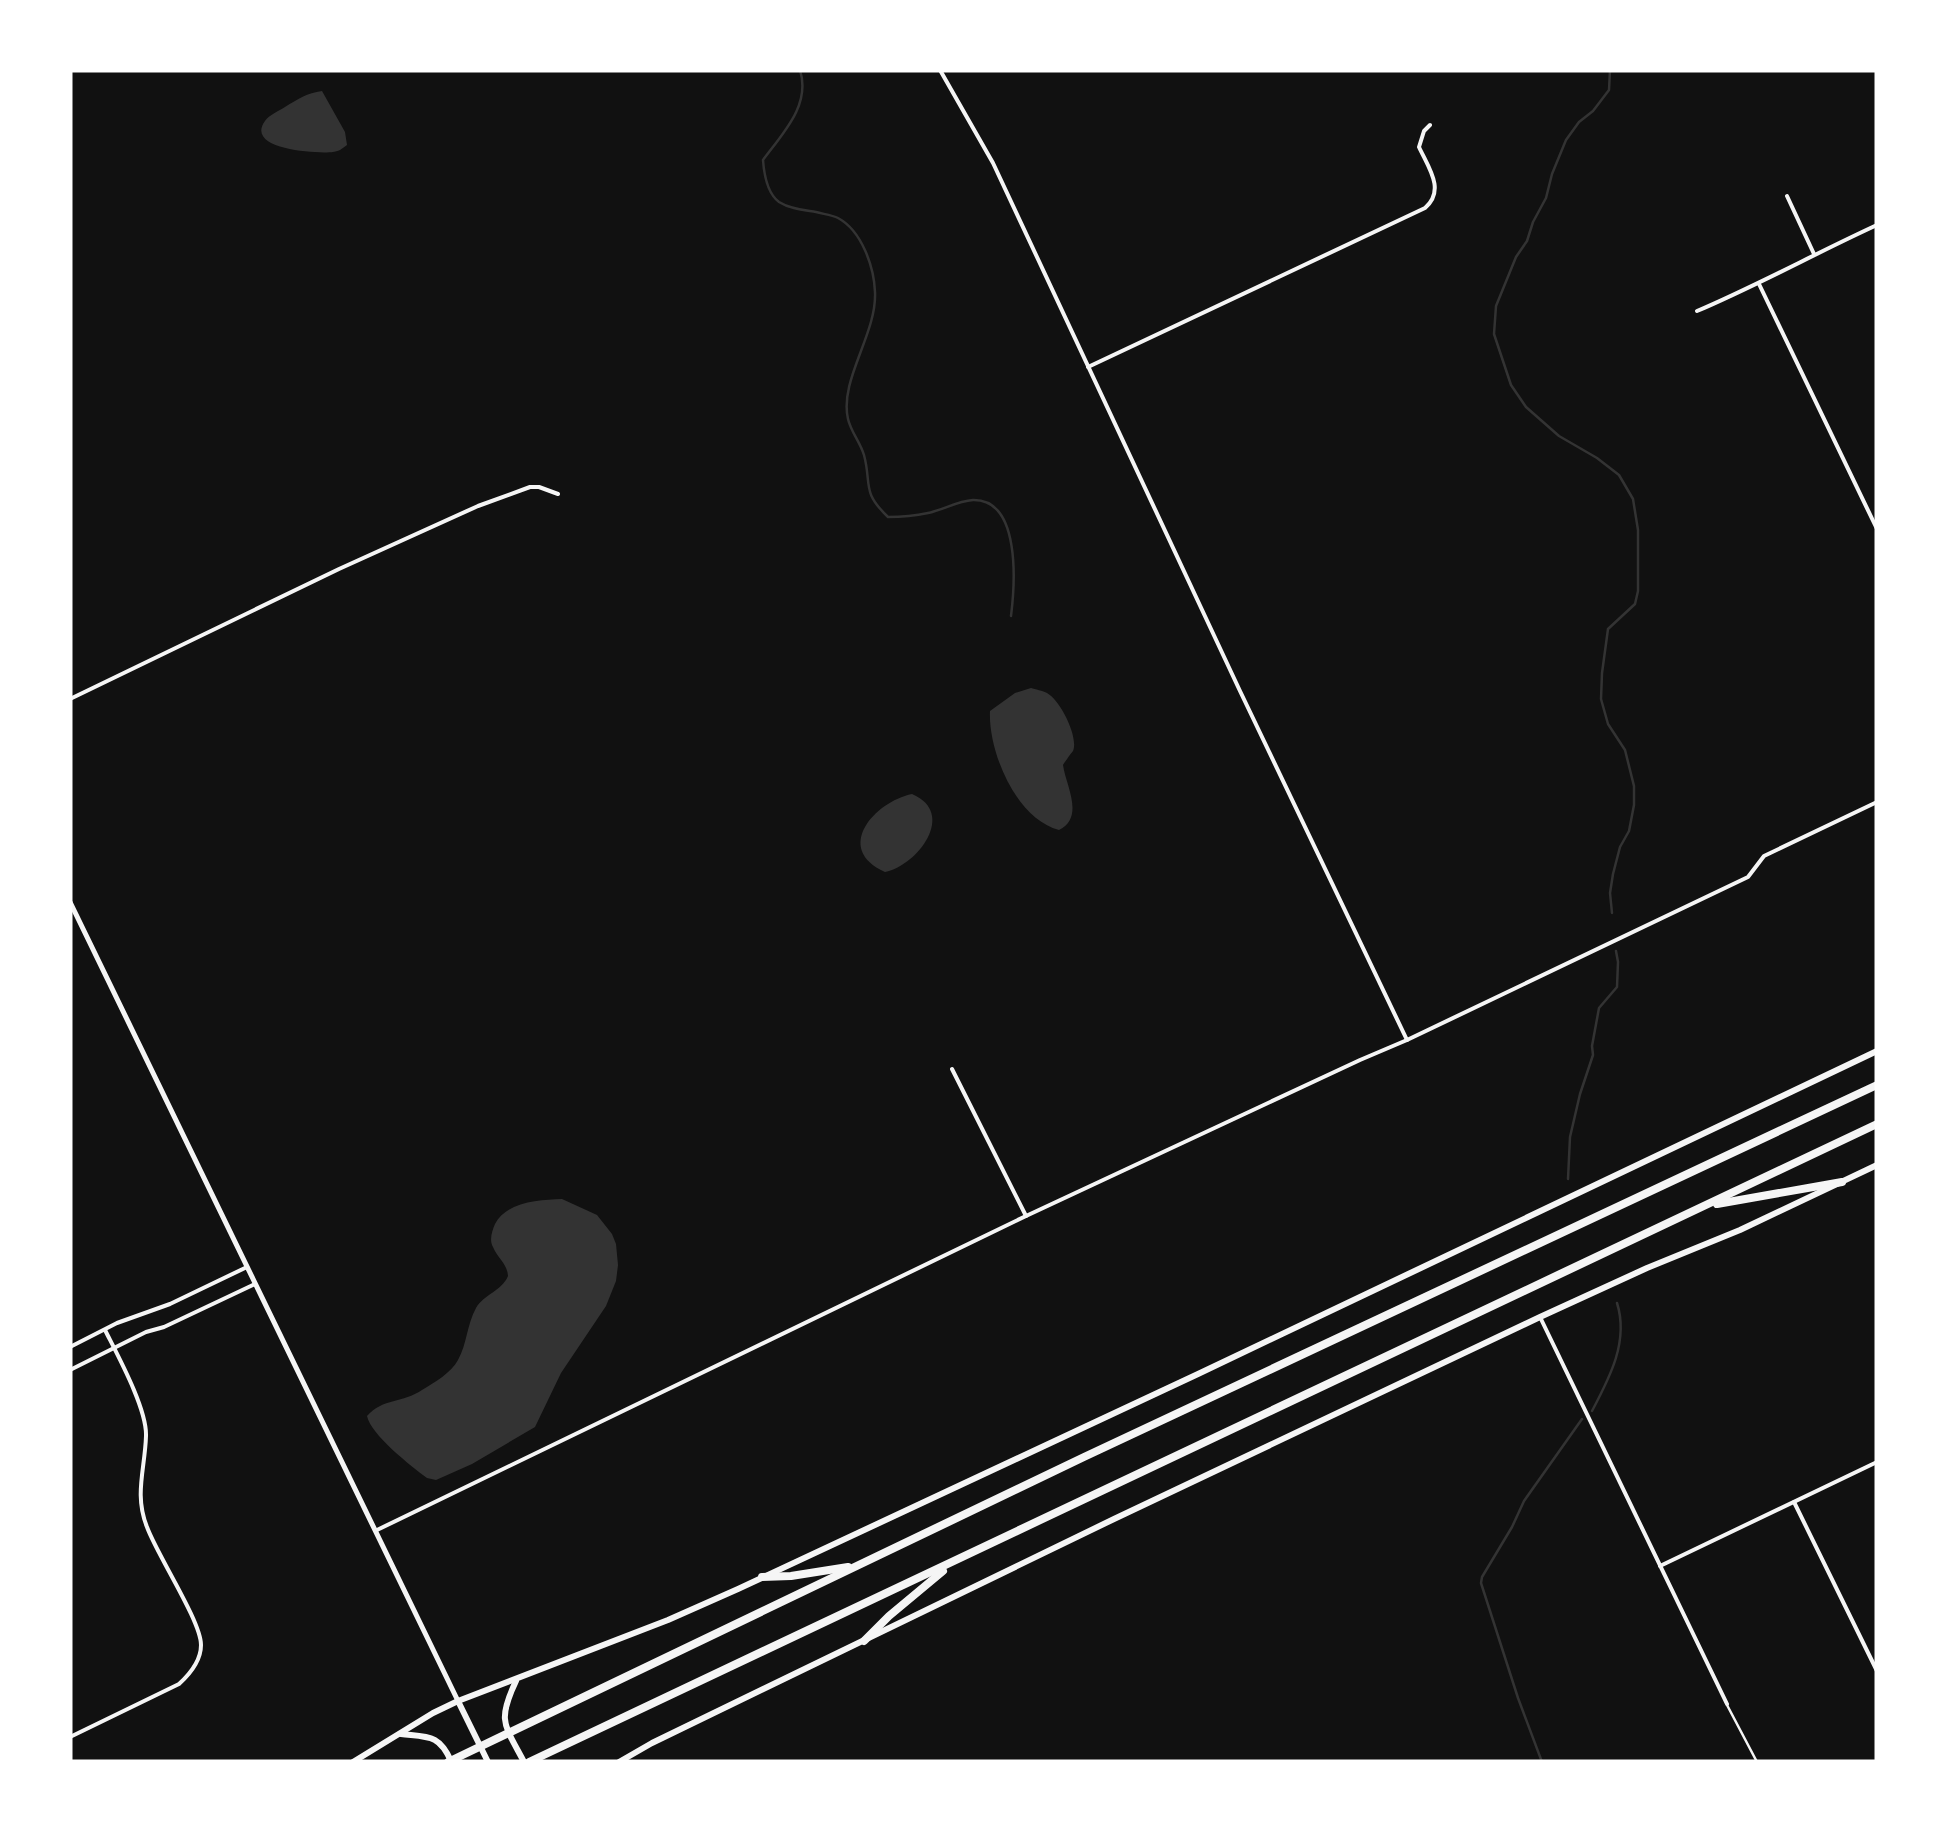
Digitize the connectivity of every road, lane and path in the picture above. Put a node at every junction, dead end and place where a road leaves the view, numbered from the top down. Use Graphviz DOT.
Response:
graph roads {
  1 [pos="940,70"];
  2 [pos="1430,125"];
  3 [pos="1787,196"];
  4 [pos="1877,225"];
  5 [pos="1814,254"];
  6 [pos="1759,284"];
  7 [pos="1696,311"];
  8 [pos="1088,367"];
  9 [pos="558,494"];
  10 [pos="1877,530"];
  11 [pos="70,699"];
  12 [pos="1877,802"];
  13 [pos="70,902"];
  14 [pos="1407,1040"];
  15 [pos="1877,1050"];
  16 [pos="952,1070"];
  17 [pos="1877,1085"];
  18 [pos="1877,1124"];
  19 [pos="1877,1165"];
  20 [pos="1842,1182"];
  21 [pos="1703,1207"];
  22 [pos="1026,1216"];
  23 [pos="247,1267"];
  24 [pos="255,1284"];
  25 [pos="1540,1317"];
  26 [pos="105,1330"];
  27 [pos="70,1347"];
  28 [pos="114,1349"];
  29 [pos="70,1370"];
  30 [pos="1877,1462"];
  31 [pos="1794,1502"];
  32 [pos="375,1532"];
  33 [pos="950,1564"];
  34 [pos="857,1565"];
  35 [pos="1660,1566"];
  36 [pos="762,1577"];
  37 [pos="864,1640"];
  38 [pos="1877,1671"];
  39 [pos="517,1679"];
  40 [pos="458,1701"];
  41 [pos="1727,1704"];
  42 [pos="400,1734"];
  43 [pos="70,1738"];
  44 [pos="353,1762"];
  45 [pos="450,1762"];
  46 [pos="488,1762"];
  47 [pos="526,1762"];
  48 [pos="619,1762"];
  49 [pos="1757,1762"];
  1 -- 8 [label="street"];
  2 -- 8 [label="street"];
  3 -- 5 [label="street"];
  4 -- 5 [label="street"];
  5 -- 6 [label="street"];
  6 -- 7 [label="street"];
  6 -- 10 [label="street"];
  8 -- 14 [label="street"];
  9 -- 11 [label="street"];
  12 -- 14 [label="street"];
  13 -- 23 [label="street"];
  14 -- 22 [label="street"];
  15 -- 36 [label="main road"];
  16 -- 22 [label="street"];
  17 -- 34 [label="highway"];
  18 -- 21 [label="highway"];
  19 -- 20 [label="main road"];
  20 -- 21 [label="highway"];
  20 -- 25 [label="main road"];
  21 -- 33 [label="highway"];
  22 -- 32 [label="street"];
  23 -- 24 [label="street"];
  23 -- 26 [label="street"];
  24 -- 28 [label="street"];
  24 -- 32 [label="street"];
  25 -- 35 [label="street"];
  25 -- 37 [label="main road"];
  26 -- 27 [label="street"];
  26 -- 28 [label="street"];
  28 -- 29 [label="street"];
  28 -- 43 [label="street"];
  30 -- 31 [label="street"];
  31 -- 35 [label="street"];
  31 -- 38 [label="street"];
  32 -- 40 [label="street"];
  33 -- 37 [label="highway"];
  33 -- 47 [label="highway"];
  34 -- 36 [label="highway"];
  34 -- 45 [label="highway"];
  35 -- 41 [label="street"];
  36 -- 39 [label="main road"];
  37 -- 48 [label="main road"];
  39 -- 40 [label="main road"];
  39 -- 47 [label="main road"];
  40 -- 42 [label="main road"];
  40 -- 46 [label="main road"];
  41 -- 49 [label="lane"];
  42 -- 44 [label="main road"];
  42 -- 45 [label="main road"];
}
